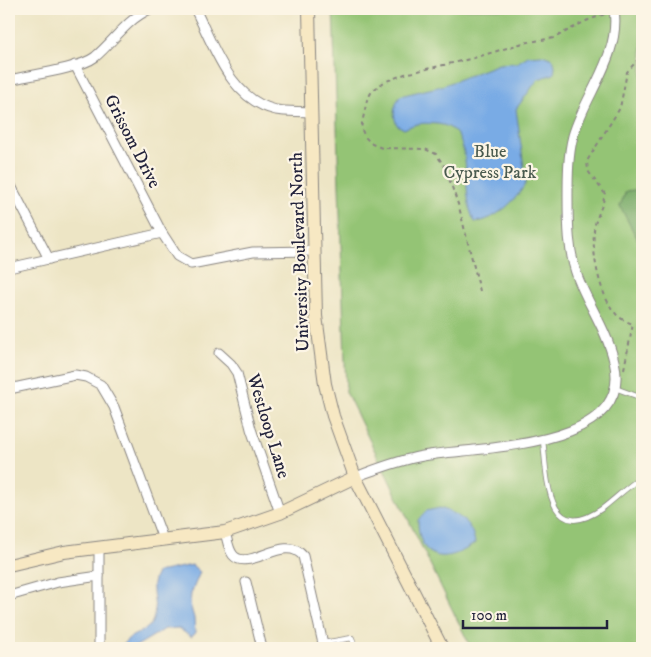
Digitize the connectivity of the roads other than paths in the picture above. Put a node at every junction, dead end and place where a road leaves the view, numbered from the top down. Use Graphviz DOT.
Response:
graph roads {
  1 [pos="150,9"];
  2 [pos="195,9"];
  3 [pos="309,9"];
  4 [pos="614,11"];
  5 [pos="75,66"];
  6 [pos="9,80"];
  7 [pos="311,112"];
  8 [pos="9,182"];
  9 [pos="162,233"];
  10 [pos="314,251"];
  11 [pos="49,259"];
  12 [pos="9,268"];
  13 [pos="218,353"];
  14 [pos="613,388"];
  15 [pos="9,389"];
  16 [pos="642,398"];
  17 [pos="543,440"];
  18 [pos="354,477"];
  19 [pos="642,477"];
  20 [pos="280,513"];
  21 [pos="225,532"];
  22 [pos="163,540"];
  23 [pos="99,548"];
  24 [pos="9,565"];
  25 [pos="99,576"];
  26 [pos="246,582"];
  27 [pos="9,596"];
  28 [pos="323,646"];
  29 [pos="99,648"];
  30 [pos="262,648"];
  31 [pos="355,648"];
  32 [pos="442,648"];
  1 -- 5 [label="street"];
  2 -- 7 [label="street"];
  3 -- 7 [label="street, University Boulevard North"];
  4 -- 14 [label="street"];
  5 -- 6 [label="street"];
  5 -- 9 [label="street, Grissom Drive"];
  7 -- 10 [label="street, University Boulevard North"];
  8 -- 11 [label="street"];
  9 -- 10 [label="street, Grissom Drive"];
  9 -- 11 [label="street"];
  10 -- 18 [label="street, University Boulevard North"];
  11 -- 12 [label="street"];
  13 -- 20 [label="street, Westloop Lane"];
  14 -- 16 [label="lane"];
  14 -- 17 [label="street"];
  15 -- 22 [label="street"];
  17 -- 18 [label="street"];
  17 -- 19 [label="lane"];
  18 -- 20 [label="street"];
  18 -- 32 [label="street, University Boulevard North"];
  20 -- 21 [label="street"];
  21 -- 22 [label="street"];
  21 -- 28 [label="street"];
  22 -- 23 [label="street"];
  23 -- 24 [label="street"];
  23 -- 25 [label="street"];
  25 -- 27 [label="street"];
  25 -- 29 [label="street"];
  26 -- 30 [label="street"];
  28 -- 31 [label="lane"];
}
